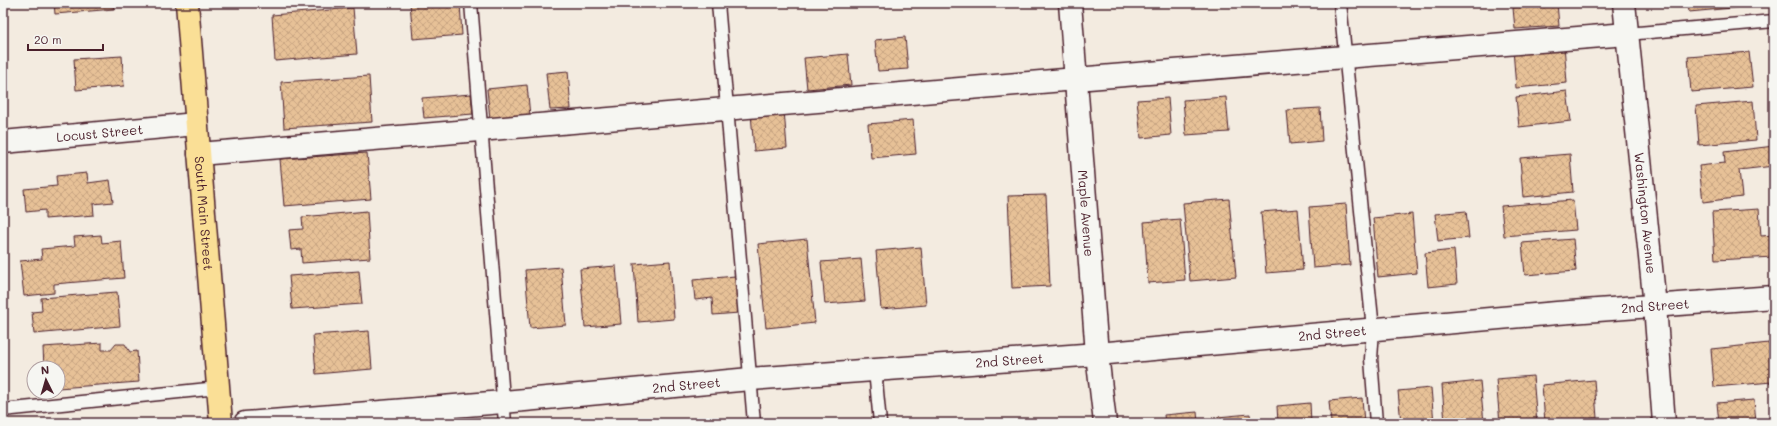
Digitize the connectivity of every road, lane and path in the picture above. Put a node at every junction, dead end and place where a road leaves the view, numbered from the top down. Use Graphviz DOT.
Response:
graph roads {
  1 [pos="187,3"];
  2 [pos="471,3"];
  3 [pos="718,3"];
  4 [pos="1070,3"];
  5 [pos="1340,3"];
  6 [pos="1624,3"];
  7 [pos="1774,21"];
  8 [pos="1627,34"];
  9 [pos="1345,57"];
  10 [pos="1076,79"];
  11 [pos="727,110"];
  12 [pos="196,124"];
  13 [pos="481,130"];
  14 [pos="3,142"];
  15 [pos="199,154"];
  16 [pos="1774,297"];
  17 [pos="1655,306"];
  18 [pos="1373,329"];
  19 [pos="1097,354"];
  20 [pos="875,370"];
  21 [pos="750,378"];
  22 [pos="218,388"];
  23 [pos="3,410"];
  24 [pos="504,412"];
  25 [pos="221,423"];
  26 [pos="245,423"];
  27 [pos="754,423"];
  28 [pos="880,423"];
  29 [pos="1104,423"];
  30 [pos="1376,423"];
  31 [pos="1664,423"];
  1 -- 12 [label="main road, South Main Street"];
  2 -- 13 [label="lane"];
  3 -- 11 [label="lane"];
  4 -- 10 [label="street, Maple Avenue"];
  5 -- 9 [label="lane"];
  6 -- 8 [label="street, Washington Avenue"];
  7 -- 8 [label="lane"];
  8 -- 9 [label="street"];
  8 -- 17 [label="street, Washington Avenue"];
  9 -- 10 [label="street"];
  9 -- 18 [label="lane"];
  10 -- 11 [label="street"];
  10 -- 19 [label="street, Maple Avenue"];
  11 -- 13 [label="street"];
  11 -- 21 [label="lane"];
  12 -- 14 [label="street, Locust Street"];
  12 -- 15 [label="main road, South Main Street"];
  13 -- 15 [label="street"];
  13 -- 24 [label="lane"];
  15 -- 22 [label="main road, South Main Street"];
  16 -- 17 [label="street, 2nd Street"];
  17 -- 18 [label="street, 2nd Street"];
  17 -- 31 [label="street, Washington Avenue"];
  18 -- 19 [label="street, 2nd Street"];
  18 -- 30 [label="lane"];
  19 -- 20 [label="street, 2nd Street"];
  19 -- 29 [label="street, Maple Avenue"];
  20 -- 21 [label="street, 2nd Street"];
  20 -- 28 [label="lane"];
  21 -- 24 [label="street, 2nd Street"];
  21 -- 27 [label="lane"];
  22 -- 23 [label="lane"];
  22 -- 25 [label="main road, South Main Street"];
  24 -- 26 [label="street, 2nd Street"];
}
